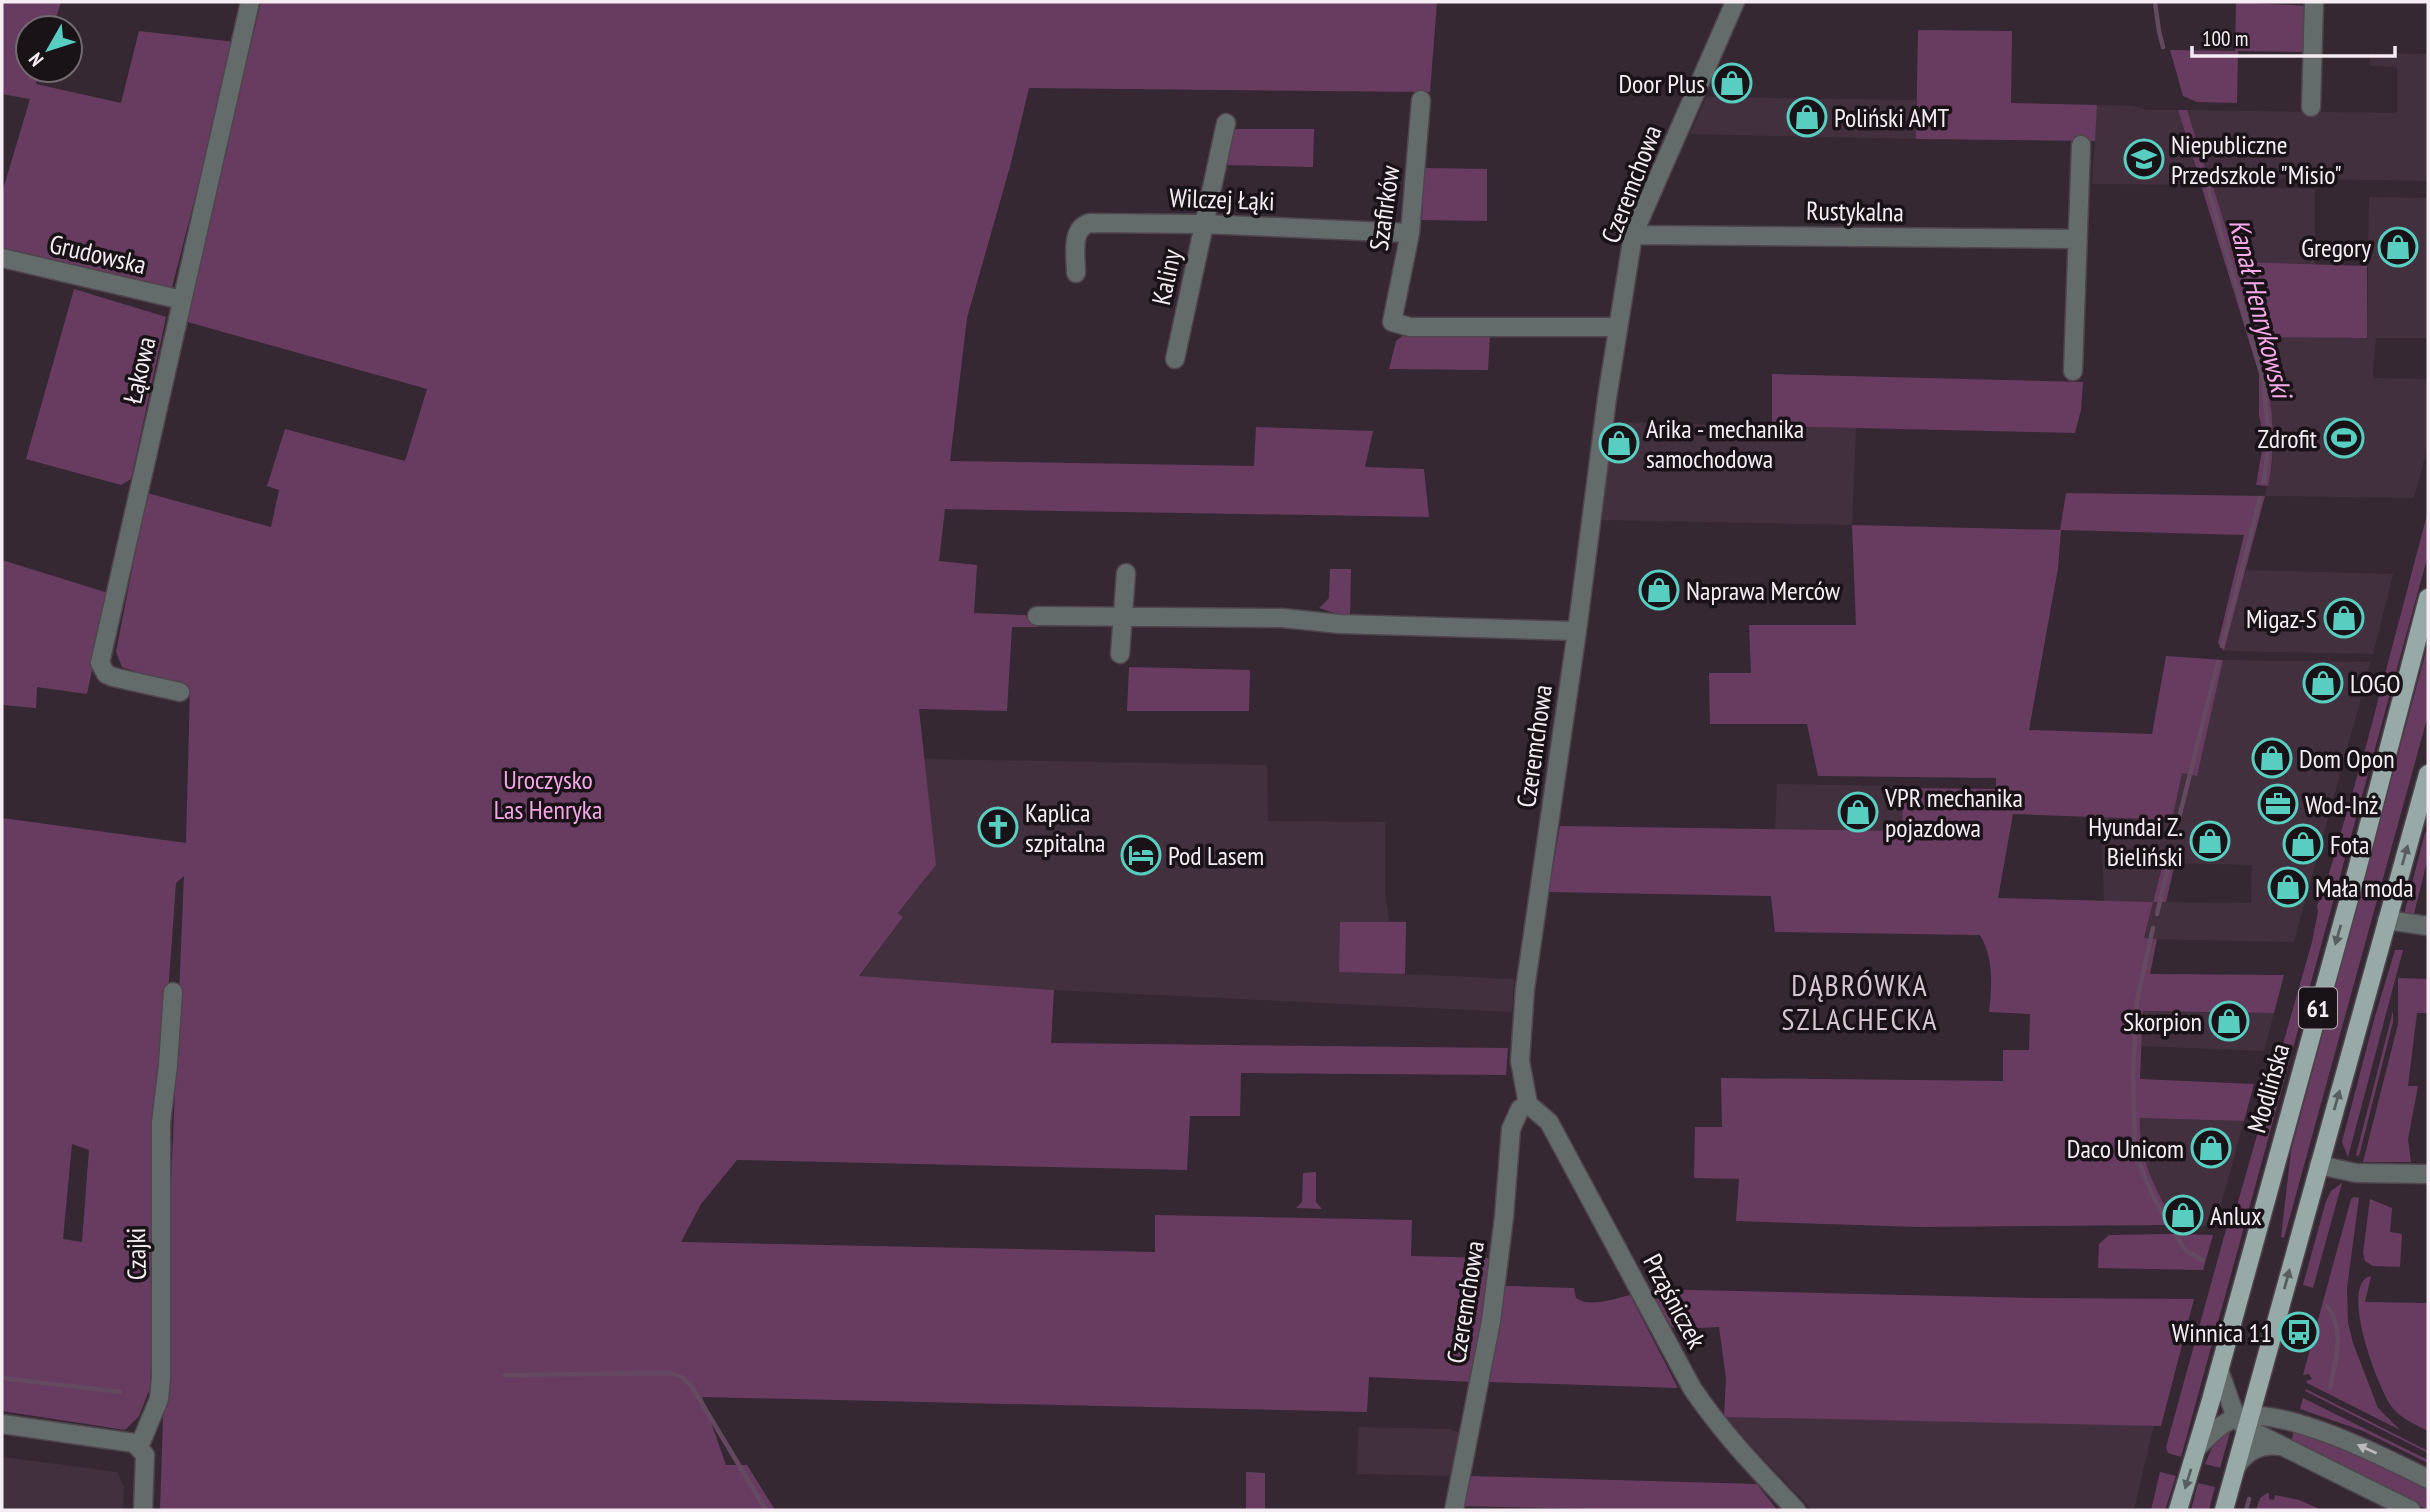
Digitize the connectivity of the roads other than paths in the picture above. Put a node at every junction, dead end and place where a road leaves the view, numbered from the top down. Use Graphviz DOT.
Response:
graph roads {
  1 [pos="250,2"];
  2 [pos="1735,2"];
  3 [pos="2314,2"];
  4 [pos="1421,100"];
  5 [pos="2311,107"];
  6 [pos="1226,123"];
  7 [pos="2081,145"];
  8 [pos="1205,224"];
  9 [pos="1410,233"];
  10 [pos="1633,235"];
  11 [pos="2077,239"];
  12 [pos="2,258"];
  13 [pos="1076,273"];
  14 [pos="182,300"];
  15 [pos="1617,327"];
  16 [pos="1175,359"];
  17 [pos="2073,371"];
  18 [pos="1126,573"];
  19 [pos="2428,598"];
  20 [pos="1037,616"];
  21 [pos="1121,617"];
  22 [pos="1577,631"];
  23 [pos="1120,654"];
  24 [pos="180,692"];
  25 [pos="2428,774"];
  26 [pos="2387,920"];
  27 [pos="2428,926"];
  28 [pos="173,992"];
  29 [pos="1528,1104"];
  30 [pos="2319,1165"];
  31 [pos="2428,1174"];
  32 [pos="2219,1370"];
  33 [pos="2260,1378"];
  34 [pos="2244,1420"];
  35 [pos="2290,1422"];
  36 [pos="2,1424"];
  37 [pos="139,1447"];
  38 [pos="2283,1447"];
  39 [pos="2197,1448"];
  40 [pos="2236,1467"];
  41 [pos="2428,1479"];
  42 [pos="143,1510"];
  43 [pos="1454,1510"];
  44 [pos="1796,1510"];
  45 [pos="2178,1510"];
  46 [pos="2224,1510"];
  47 [pos="2411,1510"];
  1 -- 14 [label="street, Łąkowa"];
  2 -- 10 [label="street, Czeremchowa"];
  3 -- 5 [label="street"];
  4 -- 9 [label="street, Szafirków"];
  6 -- 8 [label="street, Kaliny"];
  7 -- 11 [label="street"];
  8 -- 9 [label="street, Wilczej Łąki"];
  8 -- 13 [label="street, Wilczej Łąki"];
  8 -- 16 [label="street, Kaliny"];
  9 -- 15 [label="street, Szafirków"];
  10 -- 11 [label="street, Rustykalna"];
  10 -- 15 [label="street, Czeremchowa"];
  11 -- 17 [label="street"];
  12 -- 14 [label="street, Grudowska"];
  14 -- 24 [label="street, Łąkowa"];
  15 -- 22 [label="street, Czeremchowa"];
  18 -- 21 [label="street"];
  19 -- 32 [label="main road, Modlińska / 61, one-way"];
  20 -- 21 [label="street"];
  21 -- 22 [label="street"];
  21 -- 23 [label="street"];
  22 -- 29 [label="street, Czeremchowa"];
  26 -- 25 [label="main road, 61, one-way"];
  26 -- 27 [label="street"];
  30 -- 26 [label="main road, 61, one-way"];
  28 -- 37 [label="street, Czajki"];
  29 -- 43 [label="street, Czeremchowa"];
  29 -- 44 [label="street, Prząśniczek"];
  30 -- 31 [label="street"];
  33 -- 30 [label="main road, 61, one-way"];
  32 -- 34 [label="street"];
  32 -- 39 [label="main road, Modlińska / 61"];
  33 -- 34 [label="main road, 61"];
  33 -- 35 [label="street"];
  34 -- 35 [label="street"];
  34 -- 38 [label="street"];
  34 -- 39 [label="street"];
  34 -- 40 [label="main road, 61"];
  41 -- 35 [label="street, one-way"];
  36 -- 37 [label="street"];
  37 -- 42 [label="street"];
  38 -- 40 [label="street"];
  38 -- 47 [label="street"];
  39 -- 45 [label="main road, Modlińska / 61, one-way"];
  40 -- 46 [label="main road, 61"];
}
